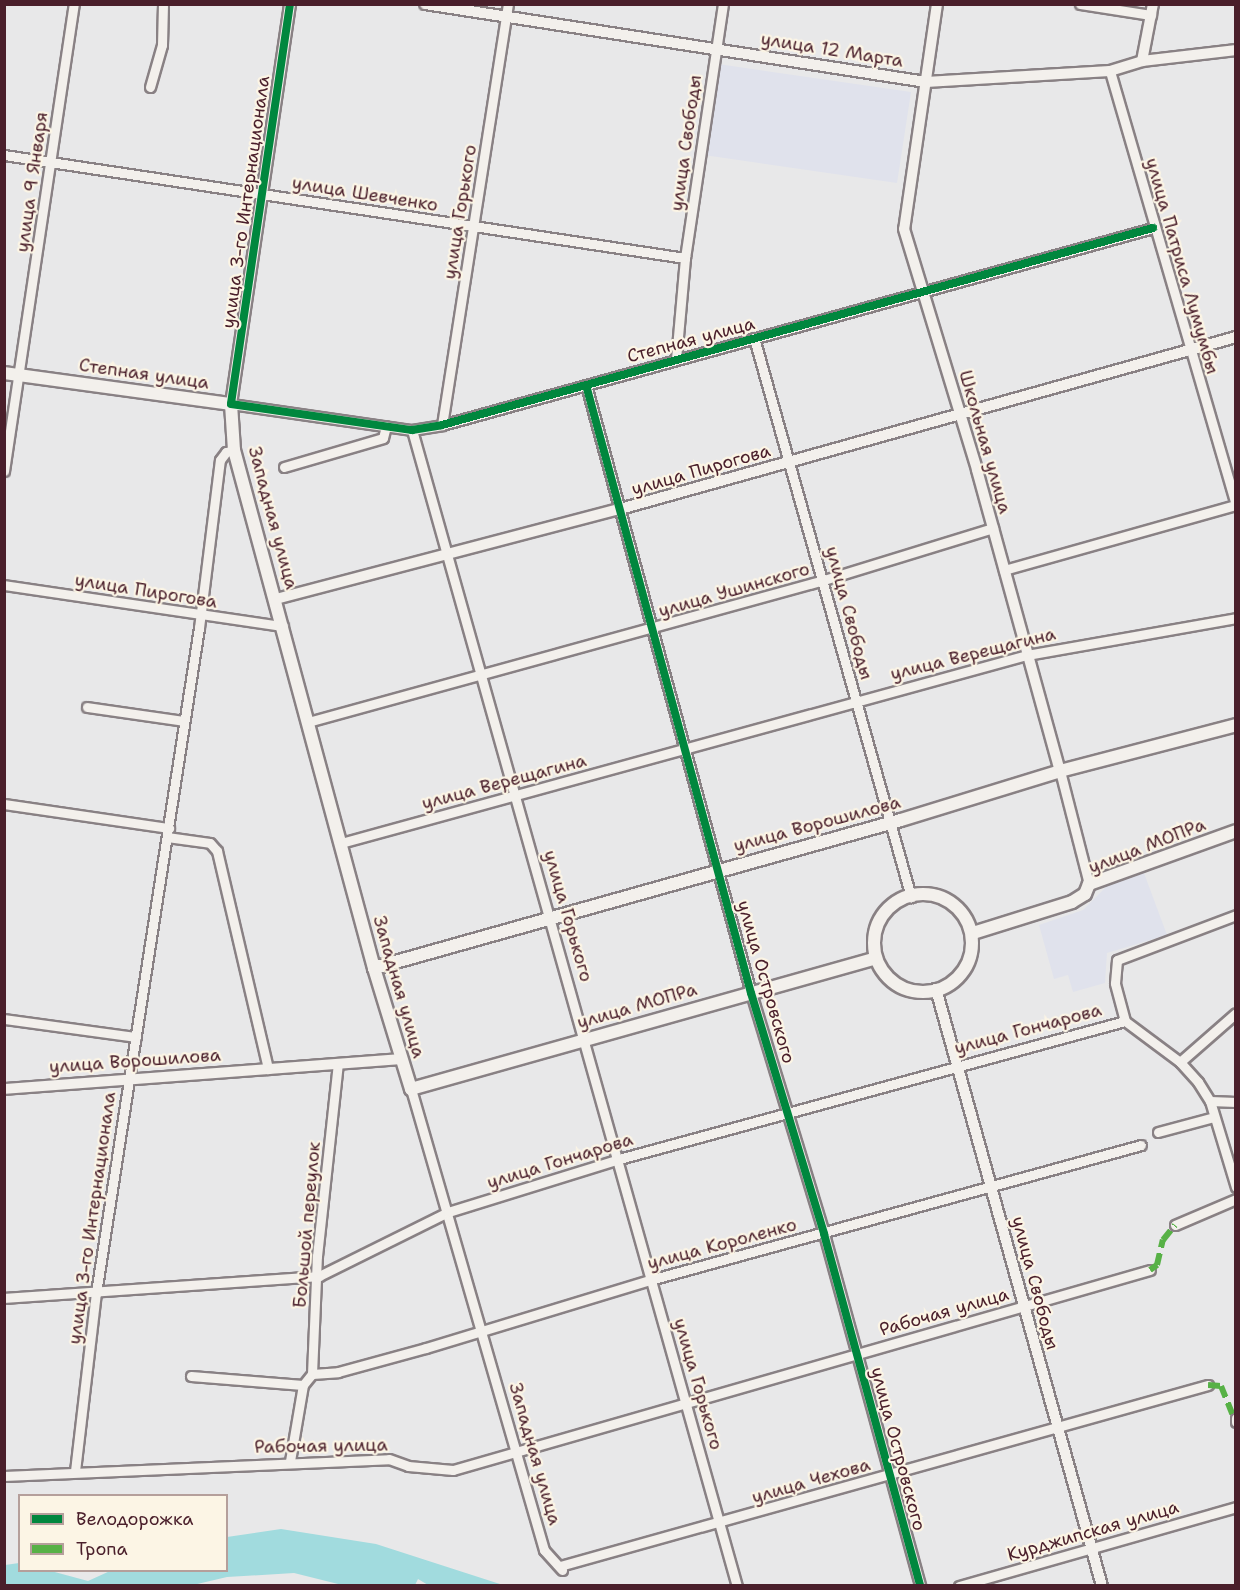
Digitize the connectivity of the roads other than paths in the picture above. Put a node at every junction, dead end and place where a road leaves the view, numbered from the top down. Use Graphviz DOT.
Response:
graph roads {
  1 [pos="75,4"];
  2 [pos="163,4"];
  3 [pos="290,4"];
  4 [pos="425,4"];
  5 [pos="508,4"];
  6 [pos="723,4"];
  7 [pos="937,4"];
  8 [pos="1080,4"];
  9 [pos="1152,10"];
  10 [pos="506,17"];
  11 [pos="717,49"];
  12 [pos="1236,50"];
  13 [pos="1142,61"];
  14 [pos="1110,70"];
  15 [pos="926,82"];
  16 [pos="150,87"];
  17 [pos="4,155"];
  18 [pos="52,160"];
  19 [pos="261,194"];
  20 [pos="474,228"];
  21 [pos="1153,228"];
  22 [pos="685,258"];
  23 [pos="925,291"];
  24 [pos="1236,337"];
  25 [pos="754,338"];
  26 [pos="1190,351"];
  27 [pos="676,359"];
  28 [pos="4,373"];
  29 [pos="20,375"];
  30 [pos="586,385"];
  31 [pos="231,404"];
  32 [pos="961,414"];
  33 [pos="442,425"];
  34 [pos="386,426"];
  35 [pos="412,430"];
  36 [pos="234,450"];
  37 [pos="789,460"];
  38 [pos="284,467"];
  39 [pos="4,471"];
  40 [pos="1236,505"];
  41 [pos="620,509"];
  42 [pos="993,528"];
  43 [pos="450,555"];
  44 [pos="1004,570"];
  45 [pos="825,580"];
  46 [pos="4,585"];
  47 [pos="276,599"];
  48 [pos="198,615"];
  49 [pos="1236,618"];
  50 [pos="283,626"];
  51 [pos="653,628"];
  52 [pos="1027,655"];
  53 [pos="483,675"];
  54 [pos="855,701"];
  55 [pos="87,707"];
  56 [pos="184,721"];
  57 [pos="308,722"];
  58 [pos="1236,725"];
  59 [pos="687,750"];
  60 [pos="1060,771"];
  61 [pos="518,795"];
  62 [pos="4,804"];
  63 [pos="891,824"];
  64 [pos="1236,831"];
  65 [pos="168,832"];
  66 [pos="340,843"];
  67 [pos="720,869"];
  68 [pos="1089,884"];
  69 [pos="911,897"];
  70 [pos="1236,915"];
  71 [pos="551,917"];
  72 [pos="973,933"];
  73 [pos="874,959"];
  74 [pos="374,968"];
  75 [pos="936,989"];
  76 [pos="751,993"];
  77 [pos="1236,1013"];
  78 [pos="4,1019"];
  79 [pos="1125,1021"];
  80 [pos="136,1037"];
  81 [pos="585,1039"];
  82 [pos="400,1059"];
  83 [pos="1180,1062"];
  84 [pos="338,1064"];
  85 [pos="957,1065"];
  86 [pos="268,1069"];
  87 [pos="129,1080"];
  88 [pos="4,1089"];
  89 [pos="411,1089"];
  90 [pos="1210,1101"];
  91 [pos="1236,1102"];
  92 [pos="788,1113"];
  93 [pos="1214,1117"];
  94 [pos="1158,1132"];
  95 [pos="1141,1144"];
  96 [pos="619,1159"];
  97 [pos="992,1186"];
  98 [pos="1236,1187"];
  99 [pos="1236,1199"];
  100 [pos="448,1212"];
  101 [pos="1175,1225"];
  102 [pos="824,1234"];
  103 [pos="1149,1270"];
  104 [pos="319,1276"];
  105 [pos="650,1280"];
  106 [pos="96,1293"];
  107 [pos="4,1298"];
  108 [pos="1024,1306"];
  109 [pos="482,1332"];
  110 [pos="856,1354"];
  111 [pos="312,1374"];
  112 [pos="191,1376"];
  113 [pos="303,1385"];
  114 [pos="1209,1385"];
  115 [pos="686,1403"];
  116 [pos="1058,1427"];
  117 [pos="515,1452"];
  118 [pos="290,1461"];
  119 [pos="75,1471"];
  120 [pos="890,1474"];
  121 [pos="4,1476"];
  122 [pos="1236,1507"];
  123 [pos="720,1521"];
  124 [pos="1091,1548"];
  125 [pos="561,1568"];
  126 [pos="737,1586"];
  127 [pos="920,1586"];
  128 [pos="959,1586"];
  129 [pos="1102,1586"];
  1 -- 18 [label="street, улица 9 Января"];
  2 -- 16 [label="street"];
  3 -- 19 [label="street, улица 3-го Интернационала"];
  4 -- 10 [label="street, улица 12 Марта"];
  5 -- 10 [label="street, улица Горького"];
  6 -- 11 [label="street, улица Свободы"];
  7 -- 15 [label="street, Школьная улица"];
  8 -- 9 [label="street"];
  9 -- 13 [label="street"];
  10 -- 11 [label="street, улица 12 Марта"];
  10 -- 20 [label="street, улица Горького"];
  11 -- 15 [label="street, улица 12 Марта"];
  11 -- 22 [label="street, улица Свободы"];
  12 -- 13 [label="street, улица 12 Марта"];
  13 -- 14 [label="street, улица 12 Марта"];
  14 -- 15 [label="street, улица 12 Марта"];
  14 -- 21 [label="street, улица Патриса Лумумбы"];
  15 -- 23 [label="street, Школьная улица"];
  17 -- 18 [label="street, улица Шевченко"];
  18 -- 19 [label="street, улица Шевченко"];
  18 -- 29 [label="street, улица 9 Января"];
  19 -- 20 [label="street, улица Шевченко"];
  19 -- 31 [label="street, улица 3-го Интернационала"];
  20 -- 22 [label="street, улица Шевченко"];
  20 -- 33 [label="street, улица Горького"];
  21 -- 23 [label="street, Степная улица"];
  21 -- 26 [label="street, улица Патриса Лумумбы"];
  22 -- 27 [label="street, улица Свободы"];
  23 -- 25 [label="street, Степная улица"];
  23 -- 32 [label="street, Школьная улица"];
  24 -- 26 [label="street, улица Пирогова"];
  25 -- 27 [label="street, Степная улица"];
  25 -- 37 [label="street, улица Свободы"];
  26 -- 32 [label="street, улица Пирогова"];
  26 -- 40 [label="street, улица Патриса Лумумбы"];
  27 -- 30 [label="street, Степная улица"];
  28 -- 29 [label="main road, Степная улица"];
  29 -- 31 [label="main road, Степная улица"];
  29 -- 39 [label="street, улица 9 Января"];
  30 -- 33 [label="street, Степная улица"];
  30 -- 41 [label="street, улица Островского"];
  31 -- 34 [label="street, Степная улица"];
  31 -- 36 [label="main road, Западная улица"];
  32 -- 37 [label="street, улица Пирогова"];
  32 -- 42 [label="street, Школьная улица"];
  33 -- 35 [label="street, Степная улица"];
  34 -- 35 [label="street, Степная улица"];
  34 -- 38 [label="street"];
  35 -- 43 [label="street, улица Горького"];
  36 -- 47 [label="main road, Западная улица"];
  36 -- 48 [label="street, улица 3-го Интернационала"];
  37 -- 41 [label="street, улица Пирогова"];
  37 -- 45 [label="street, улица Свободы"];
  40 -- 44 [label="street"];
  41 -- 43 [label="street, улица Пирогова"];
  41 -- 51 [label="street, улица Островского"];
  42 -- 44 [label="street, Школьная улица"];
  42 -- 45 [label="street, улица Ушинского"];
  43 -- 47 [label="street, улица Пирогова"];
  43 -- 53 [label="street, улица Горького"];
  44 -- 52 [label="street, Школьная улица"];
  45 -- 51 [label="street, улица Ушинского"];
  45 -- 54 [label="street, улица Свободы"];
  46 -- 48 [label="street, улица Пирогова"];
  47 -- 50 [label="main road, Западная улица"];
  48 -- 50 [label="street, улица Пирогова"];
  48 -- 56 [label="street, улица 3-го Интернационала"];
  49 -- 52 [label="street, улица Верещагина"];
  50 -- 57 [label="main road, Западная улица"];
  51 -- 53 [label="street, улица Ушинского"];
  51 -- 59 [label="street, улица Островского"];
  52 -- 54 [label="street, улица Верещагина"];
  52 -- 60 [label="street, Школьная улица"];
  53 -- 57 [label="street, улица Ушинского"];
  53 -- 61 [label="street, улица Горького"];
  54 -- 59 [label="street, улица Верещагина"];
  54 -- 63 [label="street, улица Свободы"];
  55 -- 56 [label="street"];
  56 -- 65 [label="street, улица 3-го Интернационала"];
  57 -- 66 [label="main road, Западная улица"];
  58 -- 60 [label="main road, улица Ворошилова"];
  59 -- 61 [label="street, улица Верещагина"];
  59 -- 67 [label="street, улица Островского"];
  60 -- 63 [label="main road, улица Ворошилова"];
  60 -- 68 [label="street, Школьная улица"];
  61 -- 66 [label="street, улица Верещагина"];
  61 -- 71 [label="street, улица Горького"];
  62 -- 65 [label="street"];
  63 -- 67 [label="main road, улица Ворошилова"];
  63 -- 69 [label="street, улица Свободы"];
  64 -- 68 [label="main road, улица МОПРа"];
  65 -- 80 [label="street, улица 3-го Интернационала"];
  65 -- 86 [label="street"];
  66 -- 74 [label="main road, Западная улица"];
  67 -- 71 [label="main road, улица Ворошилова"];
  67 -- 76 [label="street, улица Островского"];
  68 -- 72 [label="main road, улица МОПРа"];
  69 -- 72 [label="main road"];
  69 -- 73 [label="main road"];
  70 -- 79 [label="street"];
  71 -- 74 [label="main road, улица Ворошилова"];
  71 -- 81 [label="street, улица Горького"];
  72 -- 75 [label="main road"];
  73 -- 75 [label="main road"];
  73 -- 76 [label="main road, улица МОПРа"];
  74 -- 82 [label="main road, Западная улица"];
  75 -- 85 [label="street, улица Свободы"];
  76 -- 81 [label="main road, улица МОПРа"];
  76 -- 92 [label="street, улица Островского"];
  77 -- 83 [label="street"];
  78 -- 80 [label="street, улица Ворошилова"];
  79 -- 83 [label="street"];
  79 -- 85 [label="street, улица Гончарова"];
  80 -- 87 [label="street, улица 3-го Интернационала"];
  81 -- 89 [label="main road, улица МОПРа"];
  81 -- 96 [label="street, улица Горького"];
  82 -- 84 [label="street, улица Ворошилова"];
  82 -- 89 [label="main road, Западная улица"];
  83 -- 90 [label="street"];
  84 -- 86 [label="street, улица Ворошилова"];
  84 -- 104 [label="street, Большой переулок"];
  85 -- 92 [label="street, улица Гончарова"];
  85 -- 97 [label="street, улица Свободы"];
  86 -- 87 [label="street, улица Ворошилова"];
  87 -- 88 [label="street, улица Ворошилова"];
  87 -- 106 [label="street, улица 3-го Интернационала"];
  89 -- 100 [label="street, Западная улица"];
  90 -- 91 [label="street"];
  90 -- 93 [label="street"];
  92 -- 96 [label="street, улица Гончарова"];
  92 -- 102 [label="street, улица Островского"];
  93 -- 94 [label="street"];
  93 -- 98 [label="street"];
  95 -- 97 [label="street, улица Короленко"];
  96 -- 100 [label="street, улица Гончарова"];
  96 -- 105 [label="street, улица Горького"];
  97 -- 102 [label="street, улица Короленко"];
  97 -- 108 [label="street, улица Свободы"];
  99 -- 101 [label="street"];
  100 -- 104 [label="street, улица Гончарова"];
  100 -- 109 [label="street, Западная улица"];
  102 -- 105 [label="street, улица Короленко"];
  102 -- 110 [label="street, улица Островского"];
  103 -- 108 [label="street, Рабочая улица"];
  104 -- 106 [label="street, улица Гончарова"];
  104 -- 111 [label="street, Большой переулок"];
  105 -- 109 [label="street, улица Короленко"];
  105 -- 115 [label="street, улица Горького"];
  106 -- 107 [label="street, улица Гончарова"];
  106 -- 119 [label="street, улица 3-го Интернационала"];
  108 -- 110 [label="street, Рабочая улица"];
  108 -- 116 [label="street, улица Свободы"];
  109 -- 111 [label="street, улица Короленко"];
  109 -- 117 [label="street, Западная улица"];
  110 -- 115 [label="street, Рабочая улица"];
  110 -- 120 [label="street, улица Островского"];
  111 -- 113 [label="street"];
  112 -- 113 [label="street"];
  113 -- 118 [label="street"];
  114 -- 116 [label="street, улица Чехова"];
  115 -- 117 [label="street, Рабочая улица"];
  115 -- 123 [label="street, улица Горького"];
  116 -- 120 [label="street, улица Чехова"];
  116 -- 124 [label="street, улица Свободы"];
  117 -- 118 [label="street, Рабочая улица"];
  117 -- 125 [label="street, Западная улица"];
  118 -- 119 [label="street, Рабочая улица"];
  119 -- 121 [label="street, Рабочая улица"];
  120 -- 123 [label="street, улица Чехова"];
  120 -- 127 [label="street, улица Островского"];
  122 -- 124 [label="street, Курджипская улица"];
  123 -- 125 [label="street, улица Чехова"];
  123 -- 126 [label="street, улица Горького"];
  124 -- 128 [label="street, Курджипская улица"];
  124 -- 129 [label="street, улица Свободы"];
}
